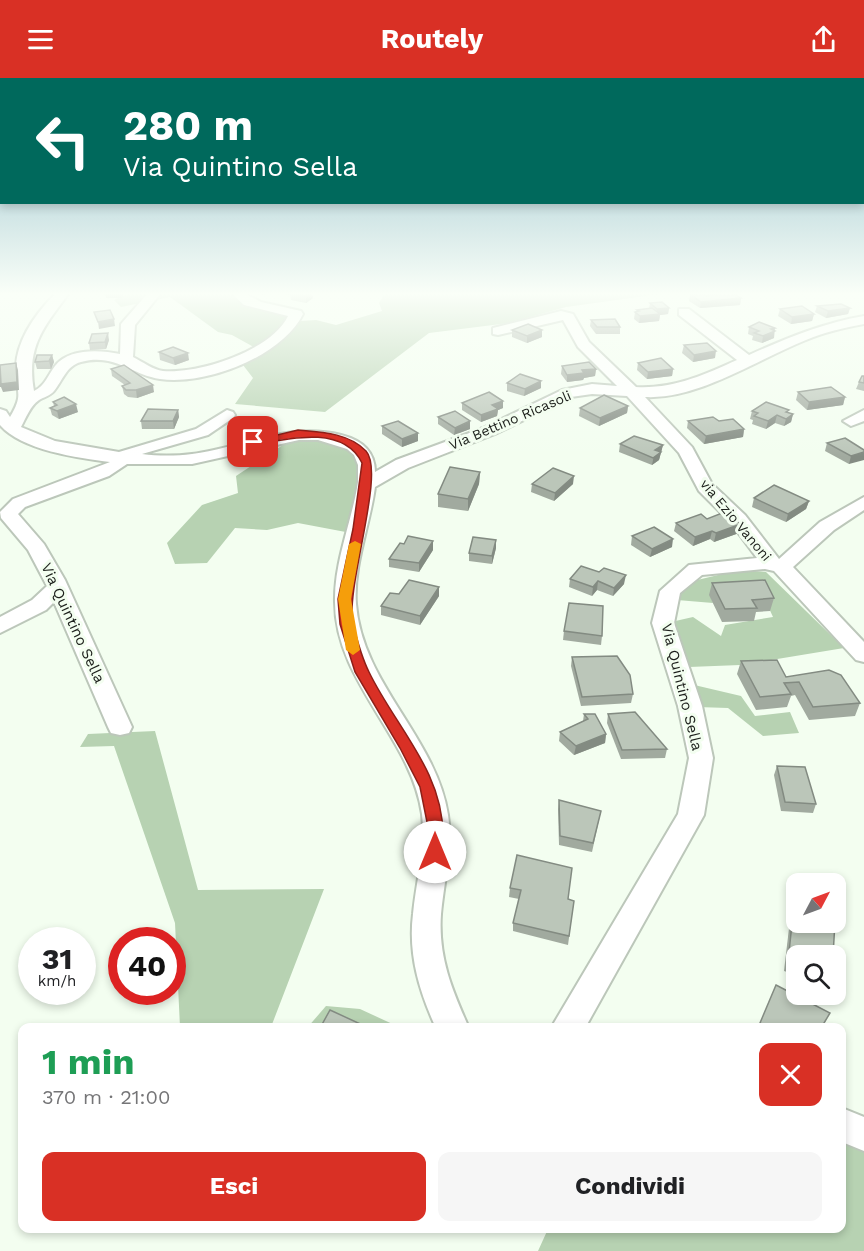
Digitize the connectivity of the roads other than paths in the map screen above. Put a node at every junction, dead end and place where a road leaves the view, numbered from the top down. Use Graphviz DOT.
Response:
graph roads {
  1 [pos="27,348"];
  2 [pos="127,348"];
  3 [pos="263,348"];
  4 [pos="587,348"];
  5 [pos="731,348"];
  6 [pos="777,348"];
  7 [pos="124,359"];
  8 [pos="748,361"];
  9 [pos="631,391"];
  10 [pos="28,403"];
  11 [pos="0,414"];
  12 [pos="226,415"];
  13 [pos="12,428"];
  14 [pos="123,458"];
  15 [pos="366,485"];
  16 [pos="864,502"];
  17 [pos="777,565"];
  18 [pos="58,587"];
  19 [pos="0,626"];
  20 [pos="864,656"];
  21 [pos="120,727"];
  22 [pos="450,1023"];
  23 [pos="570,1023"];
  24 [pos="846,1127"];
  25 [pos="864,1134"];
  1 -- 10 [label="street"];
  2 -- 7 [label="street"];
  3 -- 7 [label="street"];
  4 -- 9 [label="street, via Ezio Vanoni"];
  5 -- 8 [label="street"];
  6 -- 8 [label="street, Via Bettino Ricasoli"];
  7 -- 10 [label="street"];
  8 -- 9 [label="street, Via Bettino Ricasoli"];
  9 -- 15 [label="street, Via Bettino Ricasoli"];
  9 -- 17 [label="street, via Ezio Vanoni"];
  10 -- 13 [label="street"];
  11 -- 13 [label="street"];
  12 -- 14 [label="street"];
  13 -- 14 [label="street"];
  14 -- 15 [label="street"];
  14 -- 18 [label="street, Via Quintino Sella"];
  15 -- 22 [label="street"];
  16 -- 17 [label="street"];
  17 -- 20 [label="street"];
  17 -- 23 [label="street, Via Quintino Sella"];
  18 -- 19 [label="street"];
  18 -- 21 [label="street, Via Quintino Sella"];
  24 -- 25 [label="street"];
}
